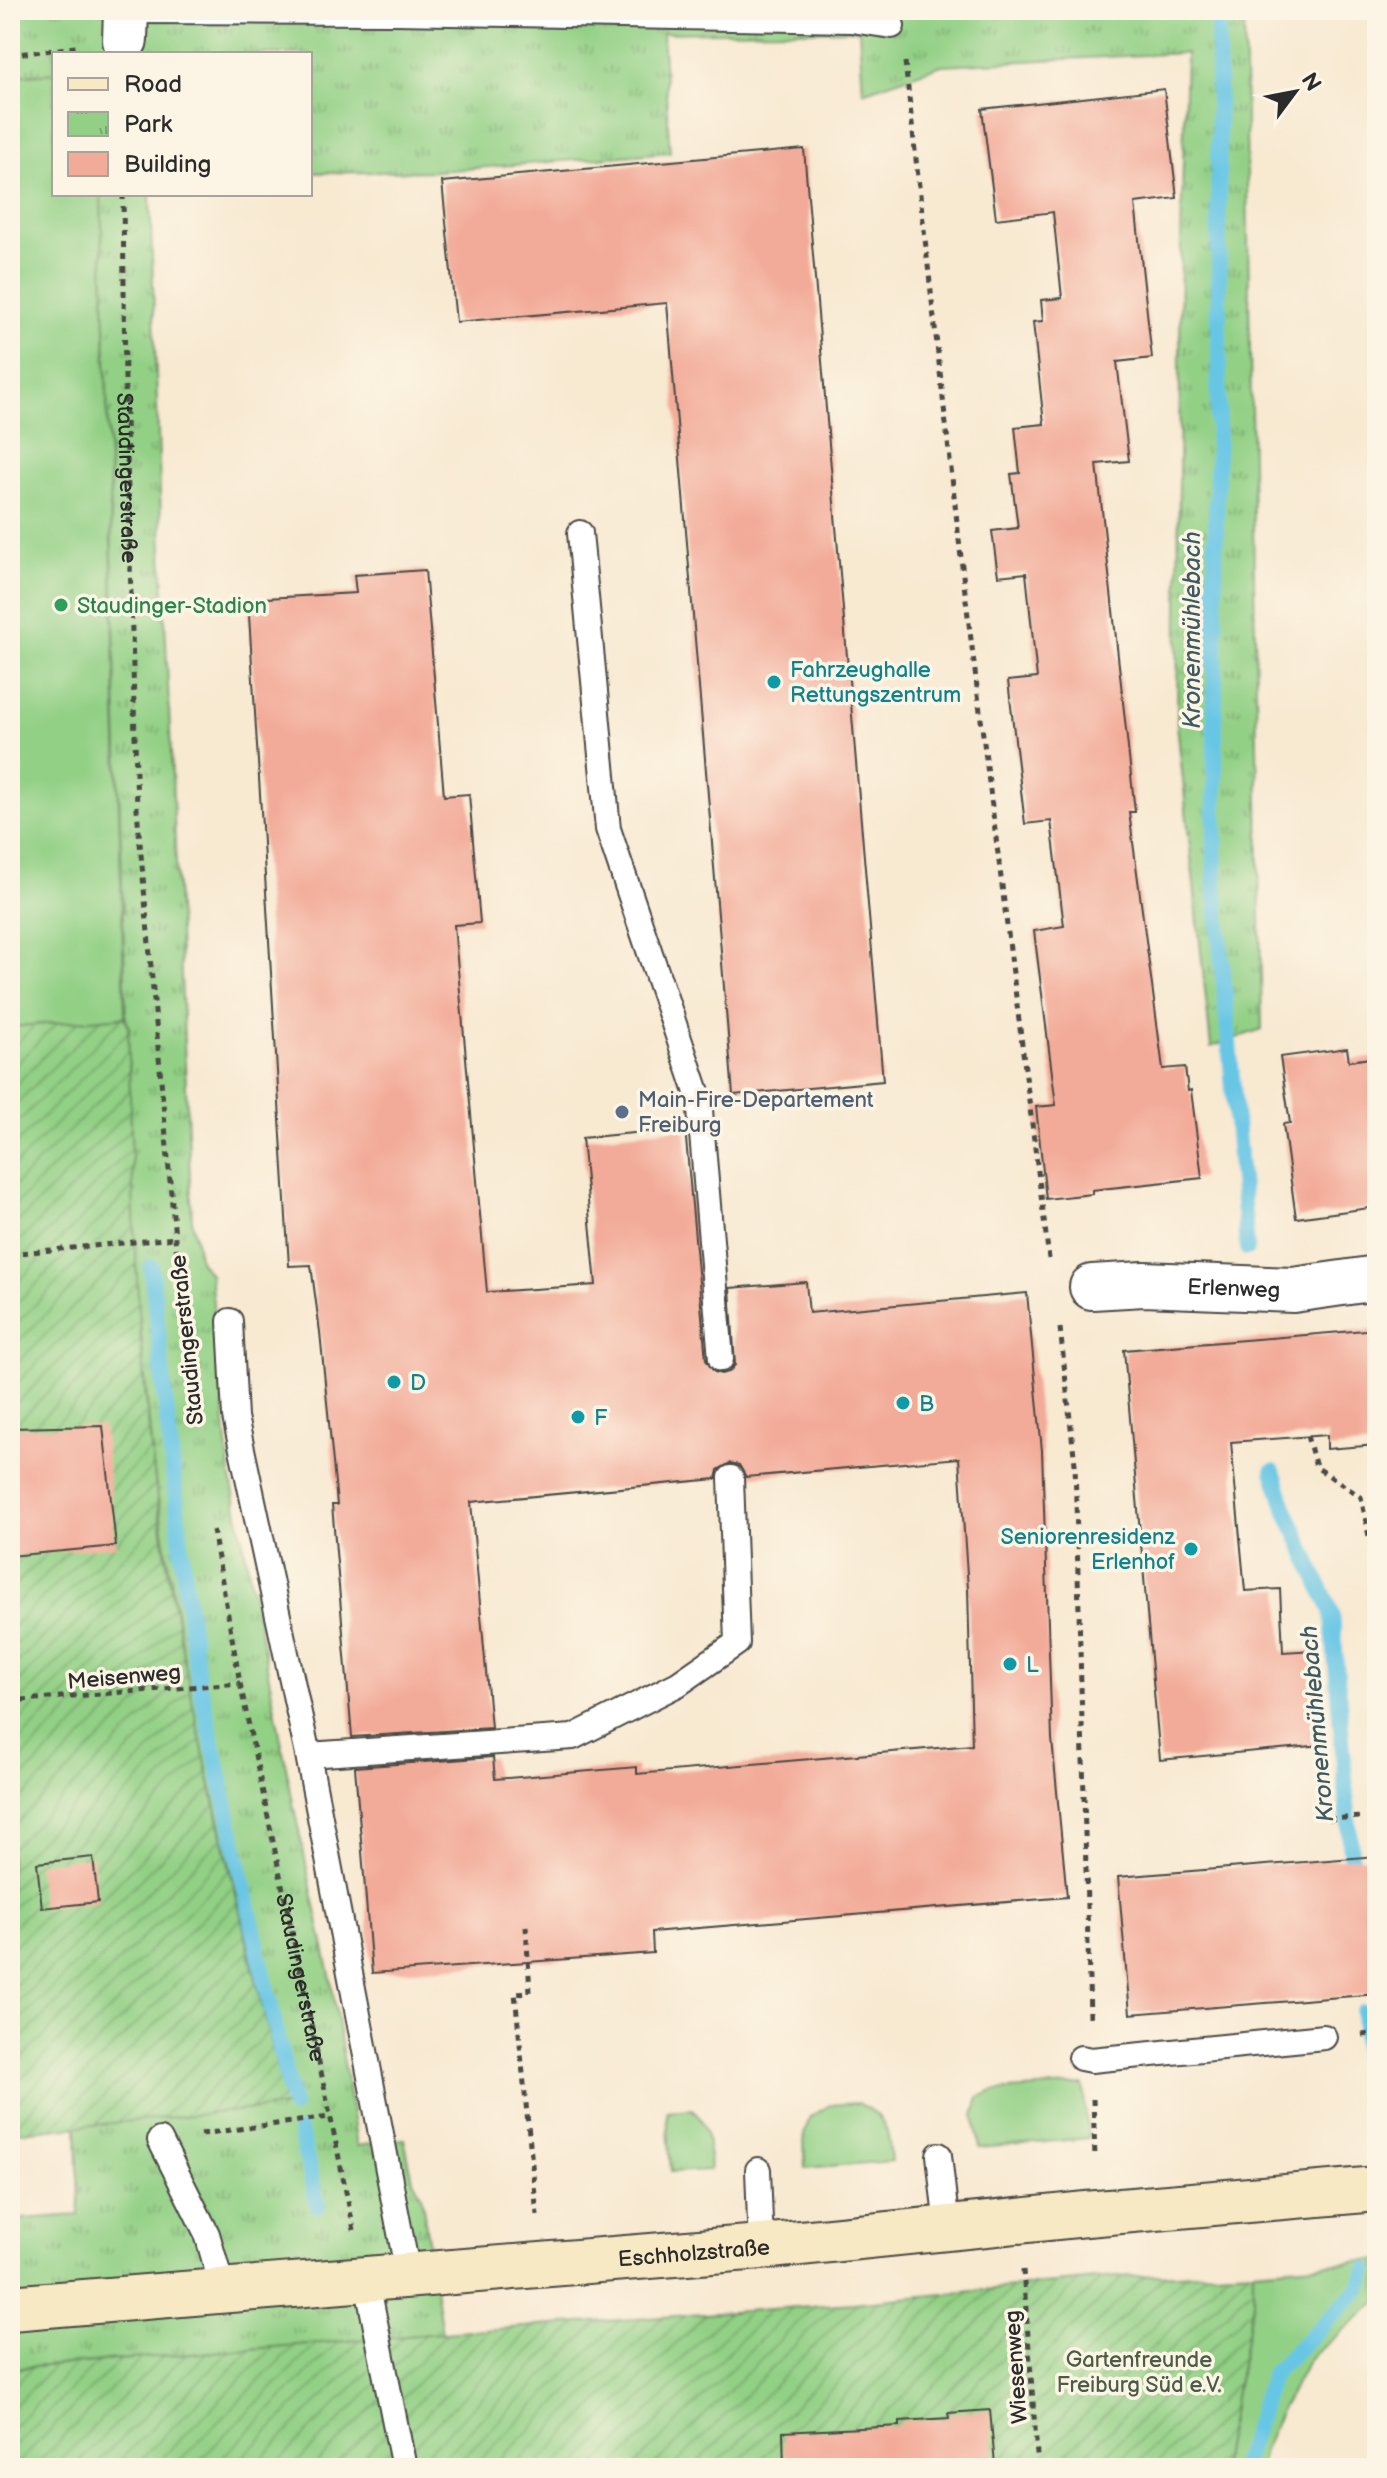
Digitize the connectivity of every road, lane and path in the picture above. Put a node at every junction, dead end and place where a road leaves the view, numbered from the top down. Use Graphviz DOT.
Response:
graph roads {
  1 [pos="126,21"];
  2 [pos="892,26"];
  3 [pos="10,55"];
  4 [pos="123,196"];
  5 [pos="580,533"];
  6 [pos="175,1238"];
  7 [pos="10,1254"];
  8 [pos="1052,1269"];
  9 [pos="1377,1278"];
  10 [pos="1092,1287"];
  11 [pos="230,1321"];
  12 [pos="1060,1324"];
  13 [pos="187,1349"];
  14 [pos="721,1359"];
  15 [pos="1307,1436"];
  16 [pos="731,1478"];
  17 [pos="211,1518"];
  18 [pos="1377,1576"];
  19 [pos="240,1683"];
  20 [pos="10,1701"];
  21 [pos="308,1755"];
  22 [pos="1361,1817"];
  23 [pos="1329,1819"];
  24 [pos="526,1926"];
  25 [pos="1377,2033"];
  26 [pos="1363,2035"];
  27 [pos="1324,2037"];
  28 [pos="1086,2059"];
  29 [pos="329,2117"];
  30 [pos="160,2140"];
  31 [pos="939,2155"];
  32 [pos="1095,2158"];
  33 [pos="758,2170"];
  34 [pos="1377,2189"];
  35 [pos="947,2228"];
  36 [pos="761,2247"];
  37 [pos="544,2262"];
  38 [pos="1022,2264"];
  39 [pos="408,2274"];
  40 [pos="366,2277"];
  41 [pos="223,2290"];
  42 [pos="10,2308"];
  43 [pos="404,2468"];
  44 [pos="1038,2468"];
  1 -- 2 [label="lane"];
  1 -- 3 [label="path"];
  2 -- 8 [label="path"];
  4 -- 6 [label="path, Staudingerstraße"];
  5 -- 14 [label="lane"];
  6 -- 7 [label="path"];
  6 -- 13 [label="path, Staudingerstraße"];
  9 -- 10 [label="street, Erlenweg"];
  11 -- 21 [label="lane, Staudingerstraße"];
  12 -- 28 [label="path"];
  15 -- 18 [label="path"];
  16 -- 21 [label="lane"];
  17 -- 19 [label="path, Staudingerstraße"];
  19 -- 20 [label="path, Meisenweg"];
  19 -- 29 [label="path, Staudingerstraße"];
  21 -- 39 [label="lane, Staudingerstraße"];
  22 -- 23 [label="path"];
  24 -- 37 [label="path"];
  25 -- 26 [label="path"];
  27 -- 28 [label="lane"];
  28 -- 32 [label="path"];
  29 -- 30 [label="path"];
  29 -- 40 [label="path, Staudingerstraße"];
  30 -- 41 [label="lane"];
  31 -- 35 [label="lane"];
  33 -- 36 [label="lane"];
  34 -- 35 [label="main road, Eschholzstraße"];
  35 -- 36 [label="main road, Eschholzstraße"];
  36 -- 37 [label="main road, Eschholzstraße"];
  37 -- 39 [label="main road, Eschholzstraße"];
  38 -- 44 [label="path, Wiesenweg"];
  39 -- 40 [label="main road, Eschholzstraße"];
  40 -- 41 [label="main road, Eschholzstraße"];
  40 -- 43 [label="lane"];
  41 -- 42 [label="main road, Eschholzstraße"];
}
